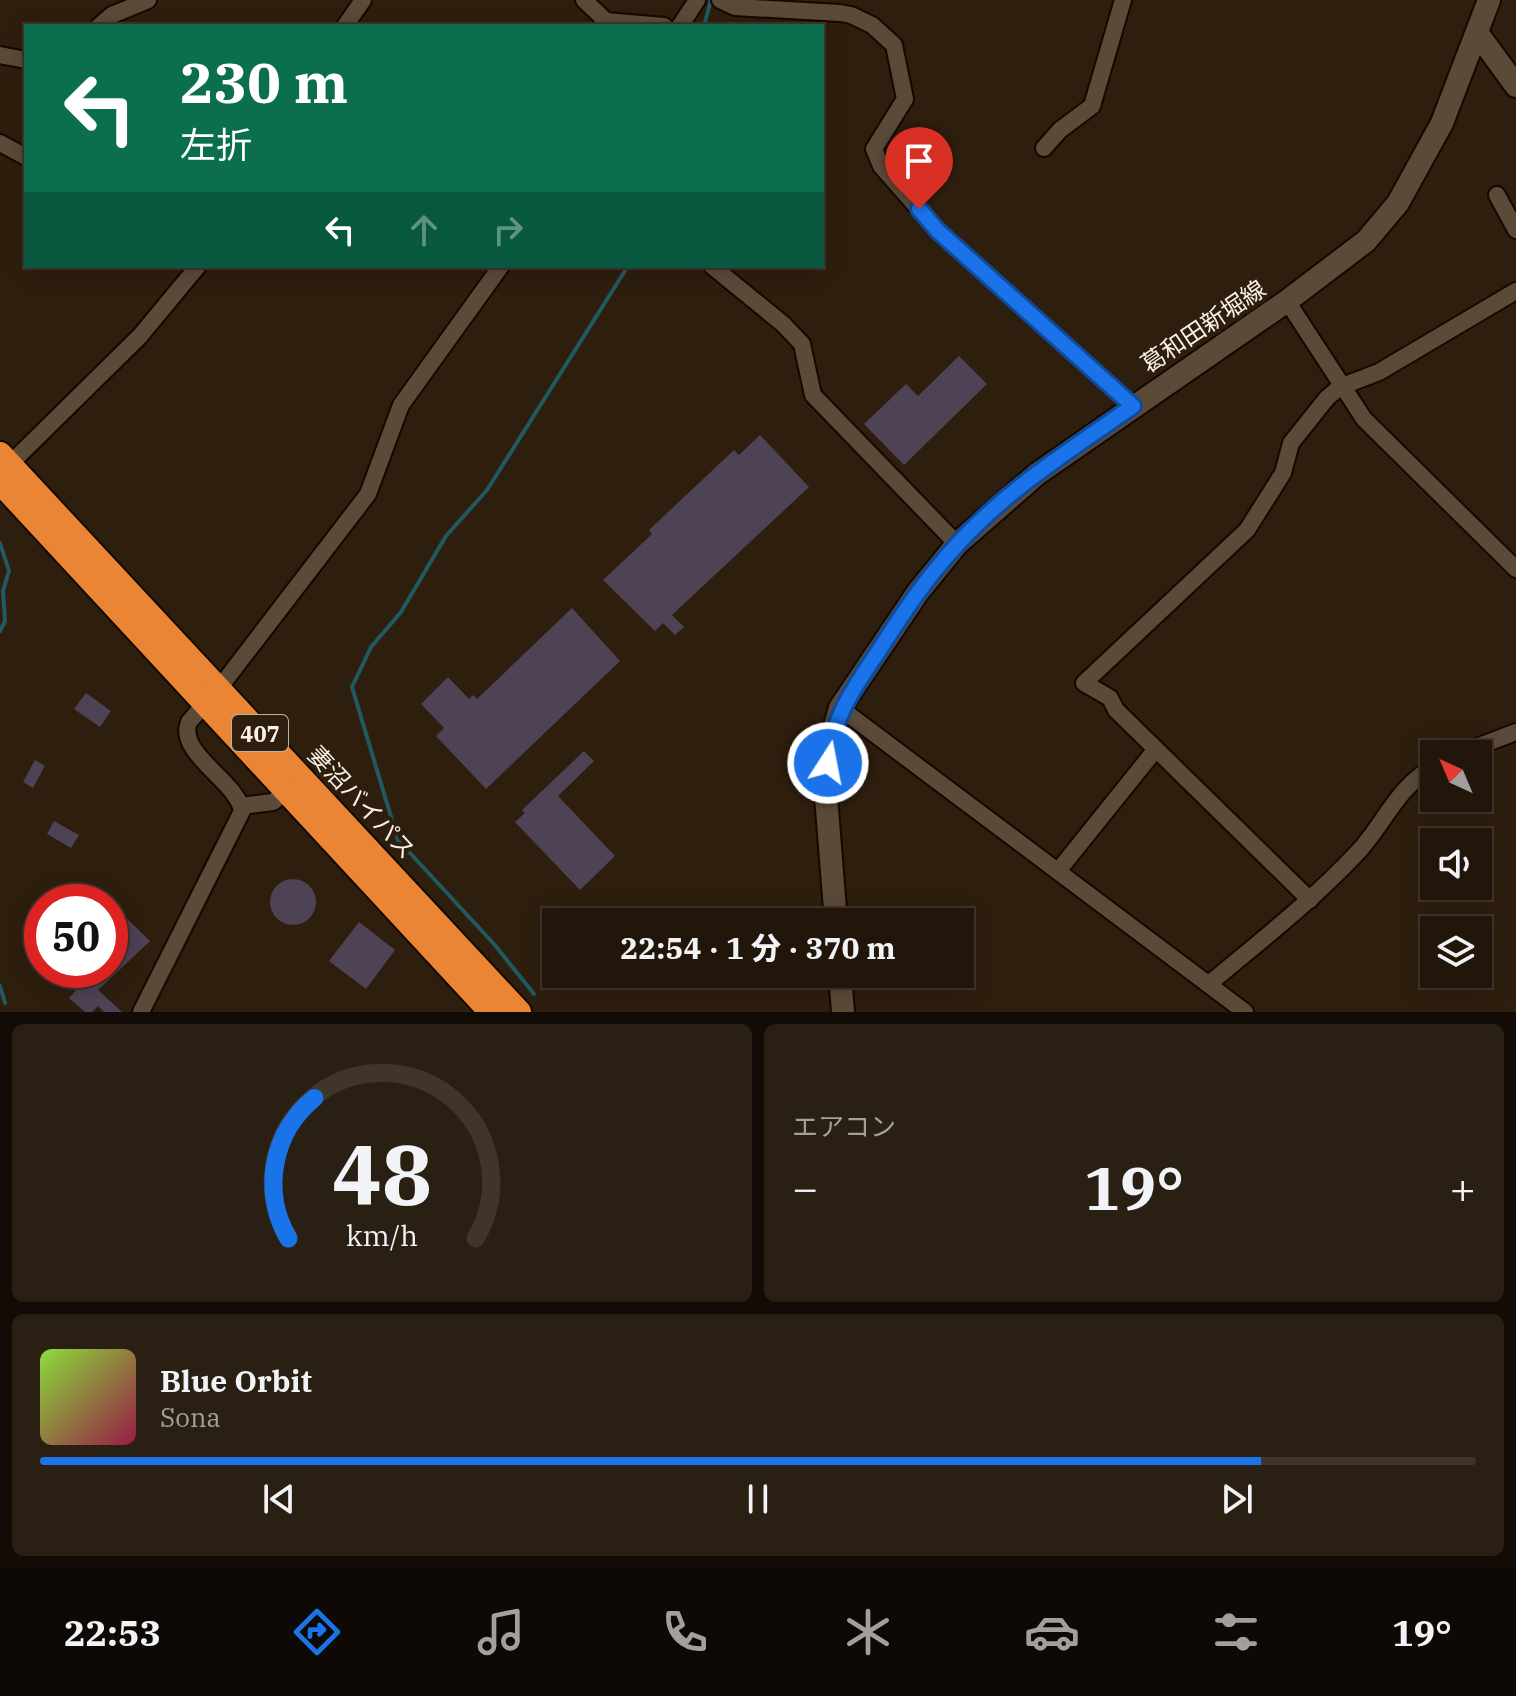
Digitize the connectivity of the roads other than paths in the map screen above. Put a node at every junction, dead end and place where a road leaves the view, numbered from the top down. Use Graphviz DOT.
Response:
graph roads {
  1 [pos="148,0"];
  2 [pos="363,0"];
  3 [pos="584,0"];
  4 [pos="697,0"];
  5 [pos="720,0"];
  6 [pos="1123,0"];
  7 [pos="1489,0"];
  8 [pos="101,24"];
  9 [pos="346,24"];
  10 [pos="641,24"];
  11 [pos="681,24"];
  12 [pos="1478,34"];
  13 [pos="0,55"];
  14 [pos="24,60"];
  15 [pos="1516,86"];
  16 [pos="0,143"];
  17 [pos="1044,148"];
  18 [pos="24,156"];
  19 [pos="1497,195"];
  20 [pos="1516,230"];
  21 [pos="196,268"];
  22 [pos="500,268"];
  23 [pos="714,268"];
  24 [pos="1516,291"];
  25 [pos="1287,301"];
  26 [pos="1340,387"];
  27 [pos="1133,406"];
  28 [pos="3,466"];
  29 [pos="957,544"];
  30 [pos="1516,569"];
  31 [pos="212,697"];
  32 [pos="840,708"];
  33 [pos="1516,732"];
  34 [pos="1492,741"];
  35 [pos="1156,749"];
  36 [pos="1420,776"];
  37 [pos="287,791"];
  38 [pos="241,806"];
  39 [pos="1058,871"];
  40 [pos="1310,900"];
  41 [pos="835,908"];
  42 [pos="1209,984"];
  43 [pos="842,988"];
  44 [pos="845,1011"];
  45 [pos="141,1012"];
  46 [pos="491,1012"];
  47 [pos="519,1012"];
  48 [pos="1244,1012"];
  1 -- 8 [label="street"];
  2 -- 9 [label="street"];
  3 -- 10 [label="street"];
  4 -- 11 [label="street"];
  5 -- 27 [label="street"];
  6 -- 17 [label="street"];
  7 -- 12 [label="main road, 葛和田新堀線"];
  12 -- 15 [label="main road"];
  12 -- 25 [label="main road, 葛和田新堀線"];
  13 -- 14 [label="street"];
  16 -- 18 [label="street"];
  19 -- 20 [label="street"];
  21 -- 28 [label="street"];
  22 -- 31 [label="street"];
  23 -- 29 [label="street"];
  24 -- 26 [label="street"];
  25 -- 26 [label="street"];
  25 -- 27 [label="main road, 葛和田新堀線"];
  26 -- 30 [label="street"];
  26 -- 35 [label="street"];
  27 -- 29 [label="main road, 葛和田新堀線"];
  28 -- 31 [label="highway, 妻沼バイパス / 407"];
  29 -- 32 [label="main road, 葛和田新堀線"];
  31 -- 37 [label="highway, 妻沼バイパス / 407"];
  31 -- 38 [label="street"];
  31 -- 47 [label="highway, 妻沼バイパス / 407"];
  32 -- 39 [label="street"];
  32 -- 41 [label="main road, 葛和田新堀線"];
  33 -- 34 [label="street"];
  35 -- 39 [label="street"];
  35 -- 40 [label="street"];
  36 -- 40 [label="street"];
  37 -- 38 [label="street"];
  37 -- 46 [label="highway, 妻沼バイパス / 407"];
  38 -- 45 [label="street"];
  39 -- 42 [label="street"];
  40 -- 42 [label="street"];
  42 -- 48 [label="street"];
  43 -- 44 [label="main road"];
}
